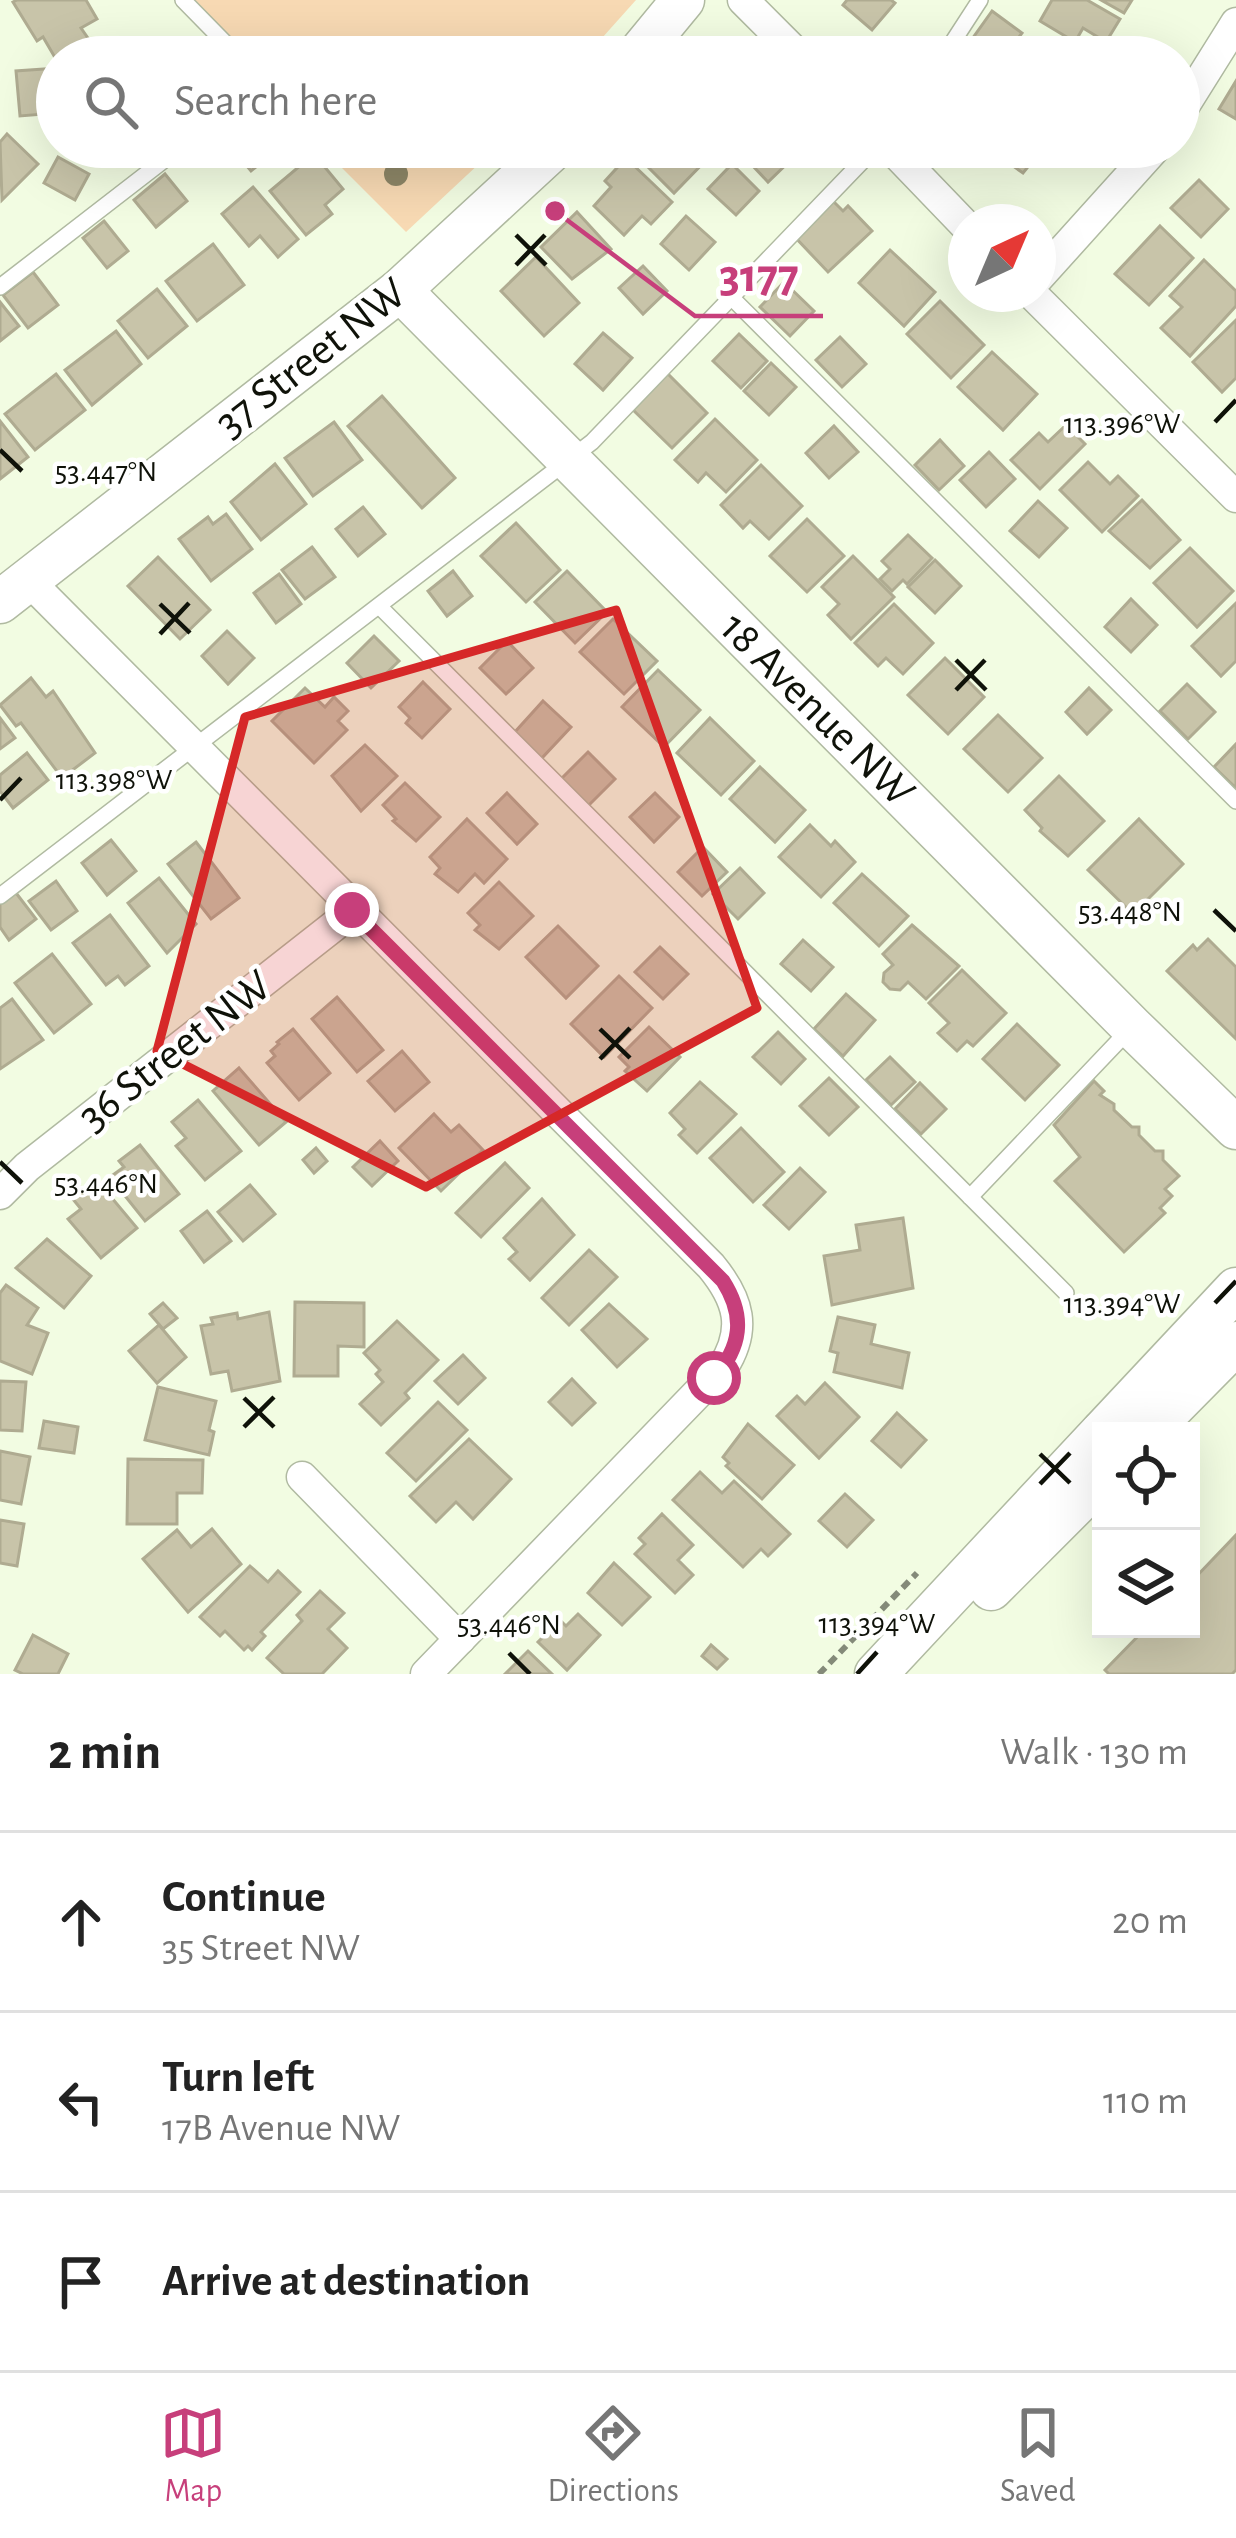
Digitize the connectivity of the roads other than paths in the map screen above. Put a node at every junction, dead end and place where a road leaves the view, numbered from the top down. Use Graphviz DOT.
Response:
graph roads {
  1 [pos="183,0"];
  2 [pos="683,0"];
  3 [pos="743,0"];
  4 [pos="980,0"];
  5 [pos="1236,23"];
  6 [pos="218,36"];
  7 [pos="653,36"];
  8 [pos="779,36"];
  9 [pos="957,36"];
  10 [pos="1200,80"];
  11 [pos="154,168"];
  12 [pos="533,168"];
  13 [pos="856,168"];
  14 [pos="910,168"];
  15 [pos="1137,168"];
  16 [pos="948,207"];
  17 [pos="1056,258"];
  18 [pos="0,287"];
  19 [pos="400,290"];
  20 [pos="731,297"];
  21 [pos="1050,312"];
  22 [pos="568,460"];
  23 [pos="1236,497"];
  24 [pos="14,591"];
  25 [pos="379,606"];
  26 [pos="194,748"];
  27 [pos="1236,801"];
  28 [pos="0,896"];
  29 [pos="352,910"];
  30 [pos="1132,1028"];
  31 [pos="1236,1128"];
  32 [pos="0,1194"];
  33 [pos="970,1197"];
  34 [pos="1236,1289"];
  35 [pos="1066,1293"];
  36 [pos="1236,1343"];
  37 [pos="1111,1422"];
  38 [pos="1158,1422"];
  39 [pos="1092,1443"];
  40 [pos="302,1477"];
  41 [pos="1092,1488"];
  42 [pos="460,1639"];
  43 [pos="426,1674"];
  44 [pos="875,1674"];
  45 [pos="904,1674"];
  1 -- 6 [label="lane"];
  2 -- 7 [label="street"];
  3 -- 8 [label="street"];
  4 -- 9 [label="lane"];
  5 -- 10 [label="street"];
  11 -- 18 [label="lane"];
  12 -- 19 [label="street, 37 Street NW"];
  13 -- 20 [label="lane"];
  14 -- 16 [label="street"];
  15 -- 17 [label="street"];
  19 -- 22 [label="street, 18 Avenue NW"];
  19 -- 24 [label="street, 37 Street NW"];
  20 -- 22 [label="lane"];
  20 -- 27 [label="lane"];
  21 -- 23 [label="street"];
  22 -- 25 [label="lane"];
  22 -- 30 [label="street, 18 Avenue NW"];
  24 -- 26 [label="street"];
  25 -- 26 [label="lane"];
  25 -- 33 [label="lane"];
  26 -- 28 [label="lane"];
  26 -- 29 [label="street"];
  29 -- 32 [label="street, 36 Street NW"];
  29 -- 42 [label="street"];
  30 -- 31 [label="street, 18 Avenue NW"];
  30 -- 33 [label="lane"];
  33 -- 35 [label="lane"];
  34 -- 37 [label="street"];
  36 -- 38 [label="street"];
  39 -- 44 [label="street"];
  40 -- 42 [label="street"];
  41 -- 45 [label="street"];
  42 -- 43 [label="street"];
}
